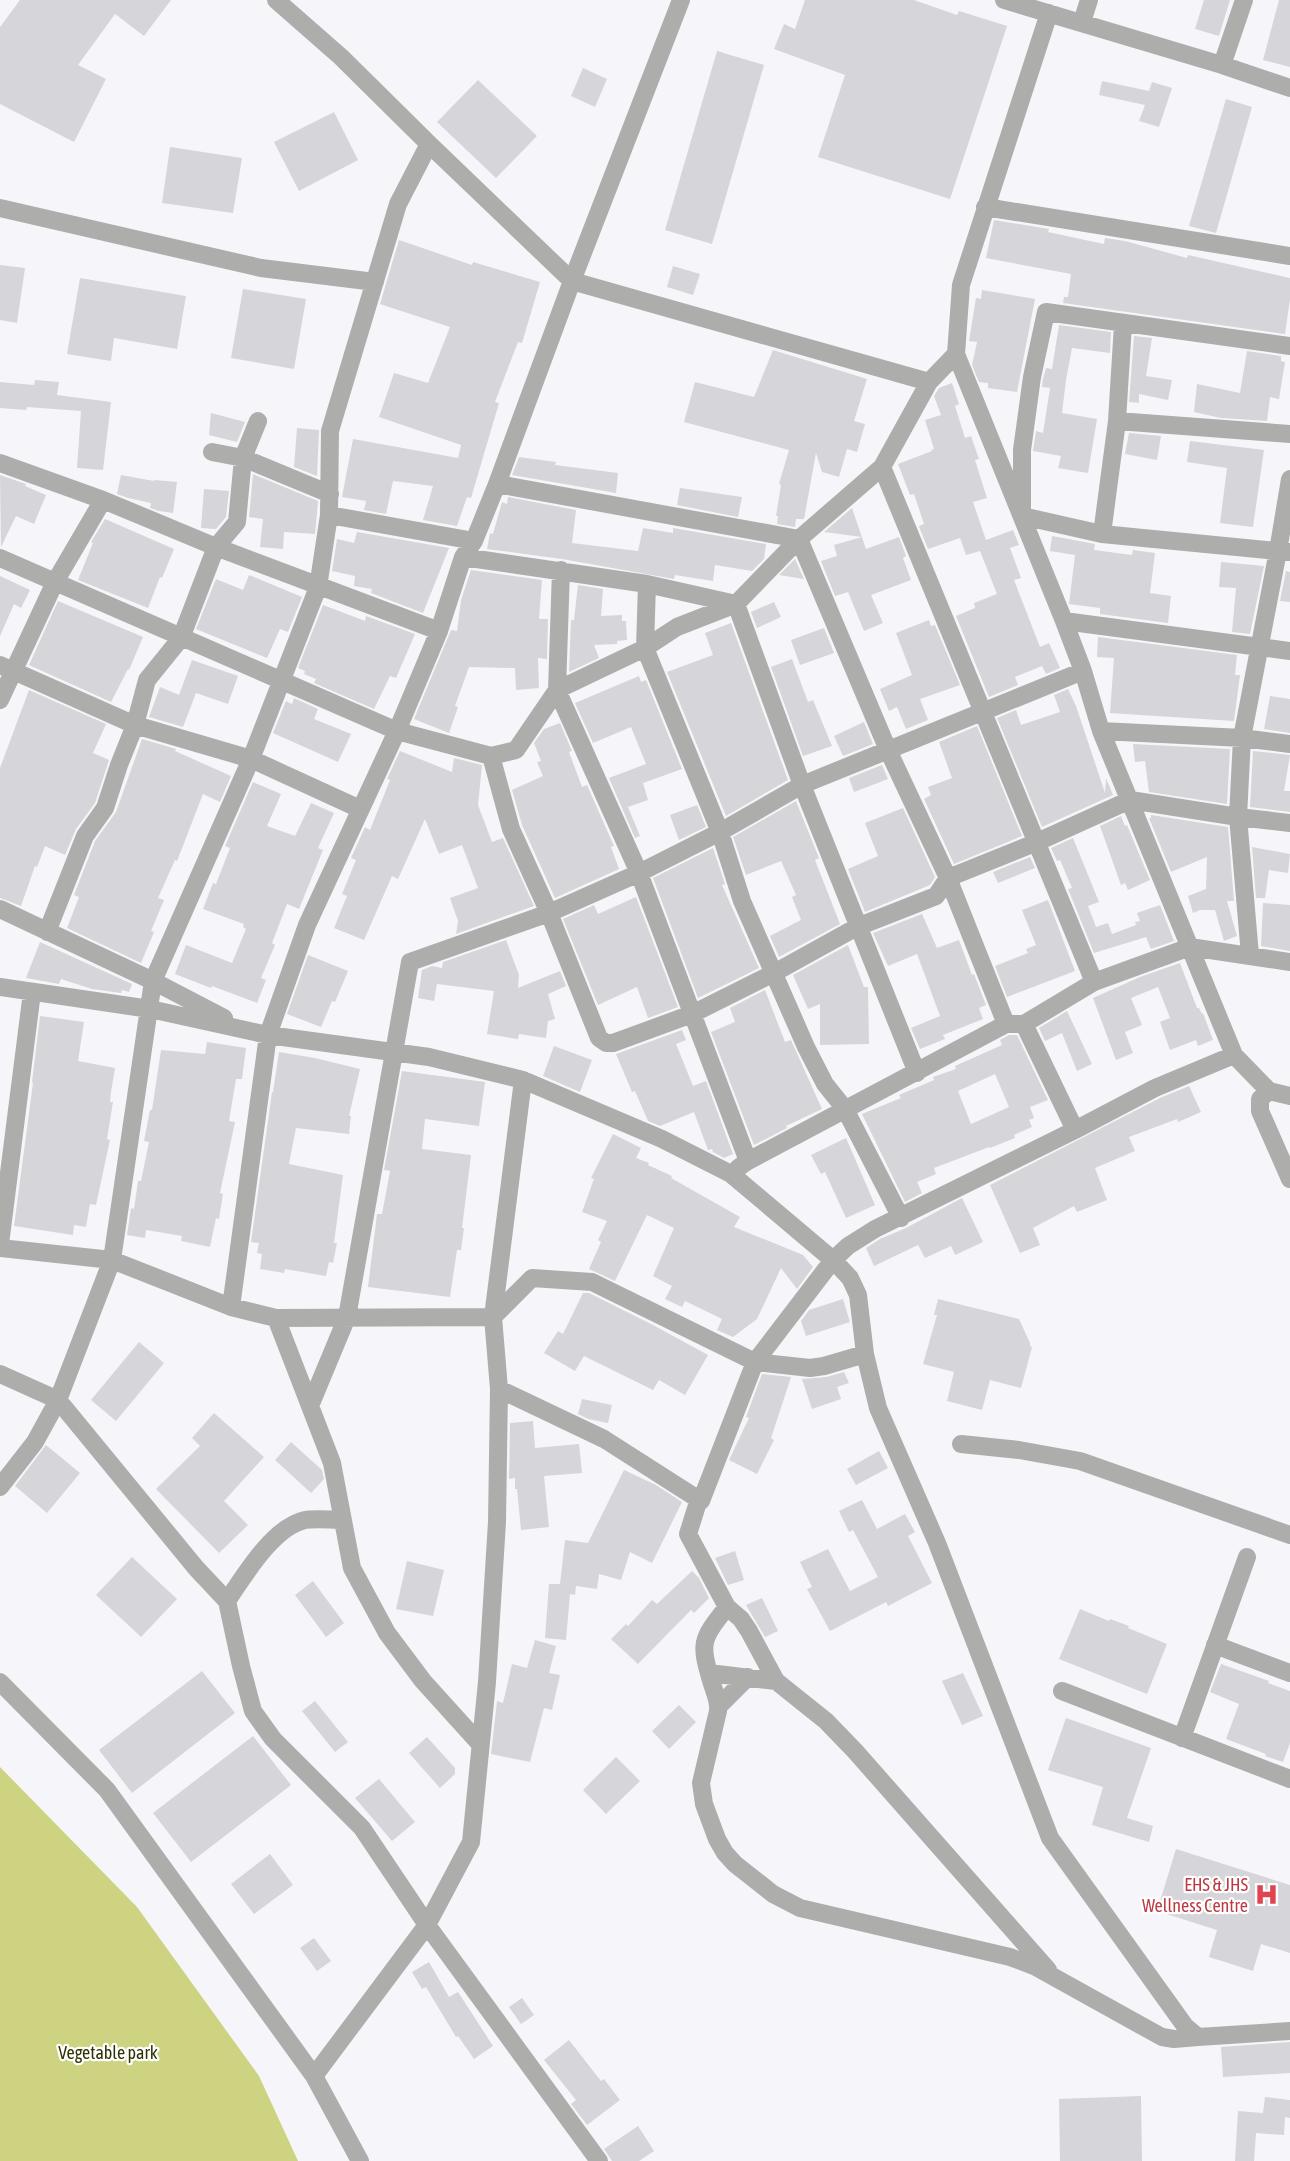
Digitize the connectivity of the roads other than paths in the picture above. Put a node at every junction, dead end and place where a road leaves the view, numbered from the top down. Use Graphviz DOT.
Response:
graph roads {
  1 [pos="276,0"];
  2 [pos="681,0"];
  3 [pos="1004,0"];
  4 [pos="1089,0"];
  5 [pos="1244,0"];
  6 [pos="1049,13"];
  7 [pos="1082,22"];
  8 [pos="1222,65"];
  9 [pos="1290,88"];
  10 [pos="429,144"];
  11 [pos="985,207"];
  12 [pos="0,208"];
  13 [pos="1290,256"];
  14 [pos="572,281"];
  15 [pos="375,282"];
  16 [pos="1123,324"];
  17 [pos="1290,346"];
  18 [pos="956,354"];
  19 [pos="929,382"];
  20 [pos="1117,421"];
  21 [pos="258,422"];
  22 [pos="1290,434"];
  23 [pos="212,452"];
  24 [pos="243,458"];
  25 [pos="0,463"];
  26 [pos="882,467"];
  27 [pos="1290,479"];
  28 [pos="497,484"];
  29 [pos="330,494"];
  30 [pos="103,500"];
  31 [pos="329,515"];
  32 [pos="1022,516"];
  33 [pos="1102,534"];
  34 [pos="799,539"];
  35 [pos="474,541"];
  36 [pos="216,547"];
  37 [pos="1284,551"];
  38 [pos="463,557"];
  39 [pos="0,558"];
  40 [pos="561,570"];
  41 [pos="55,582"];
  42 [pos="647,584"];
  43 [pos="318,587"];
  44 [pos="736,604"];
  45 [pos="1064,621"];
  46 [pos="439,631"];
  47 [pos="181,638"];
  48 [pos="1260,646"];
  49 [pos="645,648"];
  50 [pos="1290,651"];
  51 [pos="6,668"];
  52 [pos="1083,671"];
  53 [pos="281,681"];
  54 [pos="557,690"];
  55 [pos="0,700"];
  56 [pos="983,713"];
  57 [pos="135,725"];
  58 [pos="397,731"];
  59 [pos="1101,731"];
  60 [pos="1242,738"];
  61 [pos="1290,744"];
  62 [pos="888,750"];
  63 [pos="491,756"];
  64 [pos="250,759"];
  65 [pos="802,785"];
  66 [pos="1130,800"];
  67 [pos="360,809"];
  68 [pos="1238,817"];
  69 [pos="1290,823"];
  70 [pos="720,832"];
  71 [pos="1035,843"];
  72 [pos="639,873"];
  73 [pos="948,878"];
  74 [pos="0,909"];
  75 [pos="549,913"];
  76 [pos="857,927"];
  77 [pos="47,932"];
  78 [pos="1190,947"];
  79 [pos="1250,955"];
  80 [pos="1290,962"];
  81 [pos="774,973"];
  82 [pos="153,981"];
  83 [pos="1094,981"];
  84 [pos="0,987"];
  85 [pos="32,992"];
  86 [pos="150,1010"];
  87 [pos="692,1014"];
  88 [pos="1006,1024"];
  89 [pos="1024,1024"];
  90 [pos="241,1028"];
  91 [pos="268,1035"];
  92 [pos="393,1052"];
  93 [pos="1234,1055"];
  94 [pos="917,1073"];
  95 [pos="523,1080"];
  96 [pos="1269,1091"];
  97 [pos="1290,1096"];
  98 [pos="845,1109"];
  99 [pos="1075,1130"];
  100 [pos="748,1161"];
  101 [pos="730,1174"];
  102 [pos="1290,1179"];
  103 [pos="901,1218"];
  104 [pos="0,1246"];
  105 [pos="112,1260"];
  106 [pos="833,1260"];
  107 [pos="231,1307"];
  108 [pos="347,1317"];
  109 [pos="493,1317"];
  110 [pos="276,1318"];
  111 [pos="865,1354"];
  112 [pos="755,1362"];
  113 [pos="0,1374"];
  114 [pos="499,1389"];
  115 [pos="58,1400"];
  116 [pos="310,1406"];
  117 [pos="961,1444"];
  118 [pos="0,1487"];
  119 [pos="699,1499"];
  120 [pos="343,1520"];
  121 [pos="1290,1535"];
  122 [pos="1246,1557"];
  123 [pos="227,1601"];
  124 [pos="727,1607"];
  125 [pos="1215,1645"];
  126 [pos="709,1673"];
  127 [pos="1290,1673"];
  128 [pos="748,1677"];
  129 [pos="776,1681"];
  130 [pos="0,1682"];
  131 [pos="1062,1691"];
  132 [pos="718,1706"];
  133 [pos="1182,1738"];
  134 [pos="480,1744"];
  135 [pos="1290,1779"];
  136 [pos="427,1925"];
  137 [pos="1055,1978"];
  138 [pos="1290,2031"];
  139 [pos="1198,2037"];
  140 [pos="314,2076"];
  141 [pos="360,2161"];
  142 [pos="599,2161"];
  1 -- 10 [label="street"];
  2 -- 14 [label="street"];
  3 -- 6 [label="street"];
  4 -- 7 [label="street"];
  5 -- 8 [label="street"];
  6 -- 7 [label="street"];
  6 -- 11 [label="street"];
  7 -- 8 [label="street"];
  8 -- 9 [label="street"];
  10 -- 14 [label="street"];
  10 -- 15 [label="street"];
  11 -- 13 [label="street"];
  11 -- 18 [label="street"];
  12 -- 15 [label="street"];
  14 -- 19 [label="street"];
  14 -- 28 [label="street"];
  15 -- 29 [label="street"];
  16 -- 17 [label="street"];
  16 -- 20 [label="street"];
  16 -- 32 [label="street"];
  18 -- 19 [label="street"];
  18 -- 32 [label="street"];
  19 -- 26 [label="street"];
  20 -- 22 [label="street"];
  20 -- 33 [label="street"];
  21 -- 24 [label="street"];
  23 -- 24 [label="street"];
  24 -- 29 [label="street"];
  24 -- 36 [label="street"];
  25 -- 30 [label="street"];
  26 -- 34 [label="street"];
  26 -- 56 [label="street"];
  27 -- 37 [label="street"];
  28 -- 34 [label="street"];
  28 -- 35 [label="street"];
  29 -- 31 [label="street"];
  30 -- 36 [label="street"];
  30 -- 41 [label="street"];
  31 -- 35 [label="street"];
  31 -- 43 [label="street"];
  32 -- 33 [label="street"];
  32 -- 45 [label="street"];
  33 -- 37 [label="street"];
  34 -- 44 [label="street"];
  34 -- 62 [label="street"];
  35 -- 38 [label="street"];
  36 -- 43 [label="street"];
  36 -- 47 [label="street"];
  37 -- 48 [label="street"];
  38 -- 40 [label="street"];
  38 -- 46 [label="street"];
  39 -- 41 [label="street"];
  40 -- 42 [label="street"];
  40 -- 54 [label="street"];
  41 -- 47 [label="street"];
  41 -- 51 [label="street"];
  42 -- 44 [label="street"];
  42 -- 49 [label="street"];
  43 -- 46 [label="street"];
  43 -- 53 [label="street"];
  44 -- 49 [label="street"];
  44 -- 65 [label="street"];
  45 -- 48 [label="street"];
  45 -- 52 [label="street"];
  46 -- 58 [label="street"];
  47 -- 53 [label="street"];
  47 -- 57 [label="street"];
  48 -- 50 [label="street"];
  48 -- 60 [label="street"];
  49 -- 54 [label="street"];
  49 -- 70 [label="street"];
  51 -- 55 [label="street"];
  51 -- 57 [label="street"];
  52 -- 56 [label="street"];
  52 -- 59 [label="street"];
  53 -- 58 [label="street"];
  53 -- 64 [label="street"];
  54 -- 63 [label="street"];
  54 -- 72 [label="street"];
  56 -- 62 [label="street"];
  56 -- 71 [label="street"];
  57 -- 64 [label="street"];
  57 -- 77 [label="street"];
  58 -- 63 [label="street"];
  58 -- 67 [label="street"];
  59 -- 60 [label="street"];
  59 -- 66 [label="street"];
  60 -- 61 [label="street"];
  60 -- 68 [label="street"];
  62 -- 65 [label="street"];
  62 -- 73 [label="street"];
  63 -- 75 [label="street"];
  64 -- 67 [label="street"];
  64 -- 82 [label="street"];
  65 -- 70 [label="street"];
  65 -- 76 [label="street"];
  66 -- 68 [label="street"];
  66 -- 71 [label="street"];
  66 -- 78 [label="street"];
  67 -- 91 [label="street"];
  68 -- 69 [label="street"];
  68 -- 79 [label="street"];
  70 -- 72 [label="street"];
  70 -- 81 [label="street"];
  71 -- 73 [label="street"];
  71 -- 83 [label="street"];
  72 -- 75 [label="street"];
  72 -- 87 [label="street"];
  73 -- 76 [label="street"];
  73 -- 88 [label="street"];
  74 -- 77 [label="street"];
  75 -- 87 [label="street"];
  75 -- 92 [label="street"];
  76 -- 81 [label="street"];
  76 -- 94 [label="street"];
  77 -- 82 [label="street"];
  78 -- 79 [label="street"];
  78 -- 83 [label="street"];
  78 -- 93 [label="street"];
  79 -- 80 [label="street"];
  81 -- 87 [label="street"];
  81 -- 98 [label="street"];
  82 -- 86 [label="street"];
  82 -- 90 [label="street"];
  83 -- 89 [label="street"];
  84 -- 85 [label="street"];
  85 -- 86 [label="street"];
  85 -- 104 [label="street"];
  86 -- 90 [label="street"];
  86 -- 105 [label="street"];
  87 -- 100 [label="street"];
  88 -- 89 [label="street"];
  88 -- 94 [label="street"];
  89 -- 99 [label="street"];
  90 -- 91 [label="street"];
  91 -- 92 [label="street"];
  91 -- 107 [label="street"];
  92 -- 95 [label="street"];
  92 -- 108 [label="street"];
  93 -- 96 [label="street"];
  93 -- 99 [label="street"];
  94 -- 98 [label="street"];
  95 -- 101 [label="street"];
  95 -- 109 [label="street"];
  96 -- 97 [label="street"];
  96 -- 102 [label="street"];
  98 -- 100 [label="street"];
  98 -- 103 [label="street"];
  99 -- 103 [label="street"];
  100 -- 101 [label="street"];
  101 -- 106 [label="street"];
  103 -- 106 [label="street"];
  104 -- 105 [label="street"];
  105 -- 107 [label="street"];
  105 -- 115 [label="street"];
  106 -- 111 [label="street"];
  106 -- 112 [label="street"];
  107 -- 110 [label="street"];
  108 -- 109 [label="street"];
  108 -- 110 [label="street"];
  108 -- 116 [label="street"];
  109 -- 112 [label="street"];
  109 -- 114 [label="street"];
  110 -- 116 [label="street"];
  111 -- 112 [label="street"];
  111 -- 139 [label="street"];
  112 -- 119 [label="street"];
  113 -- 115 [label="street"];
  114 -- 119 [label="street"];
  114 -- 134 [label="street"];
  115 -- 118 [label="street"];
  115 -- 123 [label="street"];
  116 -- 120 [label="street"];
  117 -- 121 [label="street"];
  119 -- 124 [label="street"];
  120 -- 123 [label="street"];
  120 -- 134 [label="street"];
  122 -- 125 [label="street"];
  123 -- 136 [label="street"];
  124 -- 126 [label="street"];
  124 -- 129 [label="street"];
  125 -- 127 [label="street"];
  125 -- 133 [label="street"];
  126 -- 128 [label="street"];
  126 -- 132 [label="street"];
  128 -- 129 [label="street"];
  128 -- 132 [label="street"];
  129 -- 137 [label="street"];
  130 -- 140 [label="street"];
  131 -- 133 [label="street"];
  132 -- 137 [label="street"];
  133 -- 135 [label="street"];
  134 -- 136 [label="street"];
  136 -- 140 [label="street"];
  136 -- 142 [label="street"];
  137 -- 139 [label="street"];
  138 -- 139 [label="street"];
  140 -- 141 [label="street"];
}
